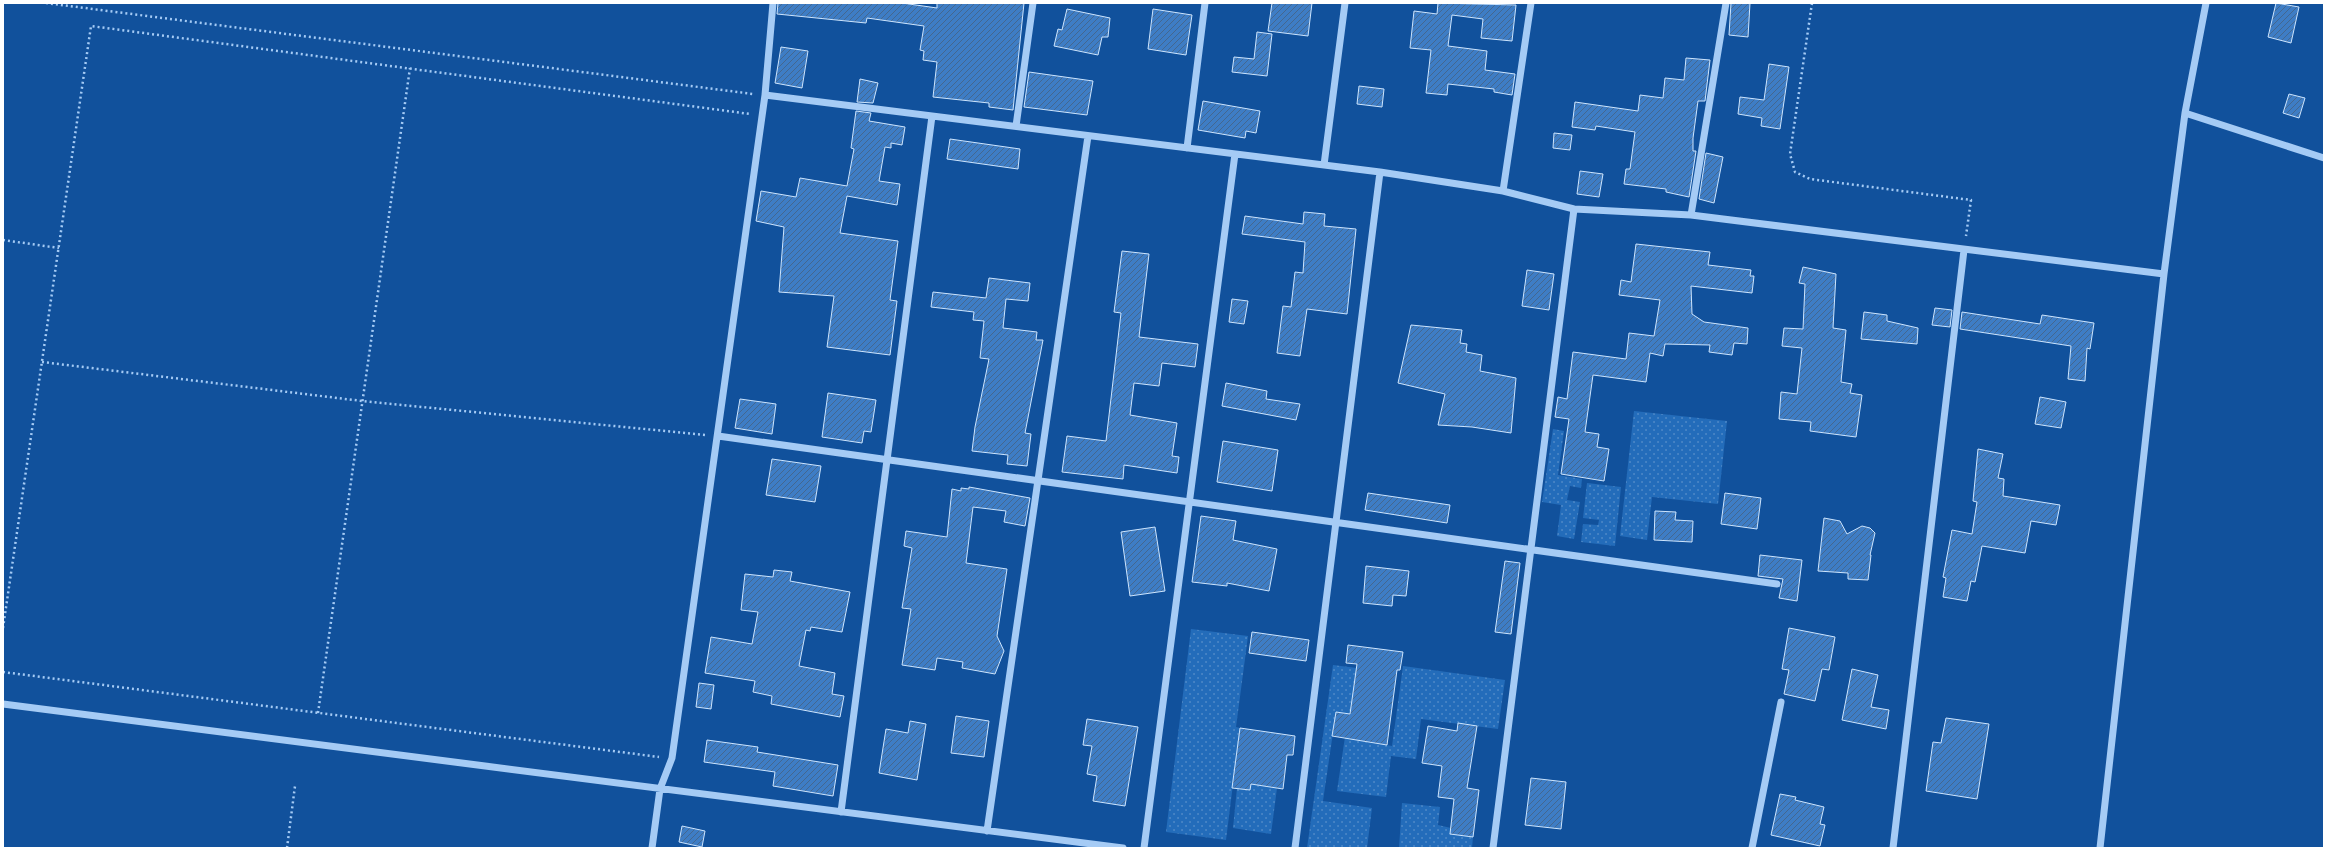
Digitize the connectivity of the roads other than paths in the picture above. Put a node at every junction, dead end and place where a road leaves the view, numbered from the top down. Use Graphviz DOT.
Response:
graph roads {
  1 [pos="773,3"];
  2 [pos="1033,3"];
  3 [pos="1206,3"];
  4 [pos="1345,3"];
  5 [pos="1531,3"];
  6 [pos="1726,3"];
  7 [pos="2206,3"];
  8 [pos="765,95"];
  9 [pos="2185,113"];
  10 [pos="932,116"];
  11 [pos="1016,126"];
  12 [pos="1088,136"];
  13 [pos="1187,148"];
  14 [pos="1235,154"];
  15 [pos="2324,158"];
  16 [pos="1324,165"];
  17 [pos="1380,172"];
  18 [pos="1503,190"];
  19 [pos="1574,209"];
  20 [pos="1691,215"];
  21 [pos="1964,250"];
  22 [pos="2164,274"];
  23 [pos="718,436"];
  24 [pos="887,459"];
  25 [pos="1038,481"];
  26 [pos="1190,502"];
  27 [pos="1336,522"];
  28 [pos="1532,550"];
  29 [pos="1777,584"];
  30 [pos="1781,702"];
  31 [pos="3,704"];
  32 [pos="660,788"];
  33 [pos="841,812"];
  34 [pos="987,830"];
  35 [pos="652,848"];
  36 [pos="1123,848"];
  37 [pos="1144,848"];
  38 [pos="1296,848"];
  39 [pos="1493,848"];
  40 [pos="1752,848"];
  41 [pos="1893,848"];
  42 [pos="2100,848"];
  1 -- 8 [label="street"];
  2 -- 11 [label="street"];
  3 -- 13 [label="street"];
  4 -- 16 [label="street"];
  5 -- 18 [label="street"];
  6 -- 20 [label="street"];
  7 -- 9 [label="street"];
  8 -- 10 [label="street"];
  8 -- 23 [label="street"];
  9 -- 15 [label="street"];
  9 -- 22 [label="street"];
  10 -- 11 [label="street"];
  10 -- 24 [label="street"];
  11 -- 12 [label="street"];
  12 -- 13 [label="street"];
  12 -- 25 [label="street"];
  13 -- 14 [label="street"];
  14 -- 16 [label="street"];
  14 -- 26 [label="street"];
  16 -- 17 [label="street"];
  17 -- 18 [label="street"];
  17 -- 27 [label="street"];
  18 -- 19 [label="street"];
  19 -- 20 [label="street"];
  19 -- 28 [label="street"];
  20 -- 21 [label="street"];
  21 -- 22 [label="street"];
  21 -- 41 [label="street"];
  22 -- 42 [label="street"];
  23 -- 24 [label="street"];
  23 -- 32 [label="street"];
  24 -- 25 [label="street"];
  24 -- 33 [label="street"];
  25 -- 26 [label="street"];
  25 -- 34 [label="street"];
  26 -- 27 [label="street"];
  26 -- 37 [label="street"];
  27 -- 28 [label="street"];
  27 -- 38 [label="street"];
  28 -- 29 [label="street"];
  28 -- 39 [label="street"];
  30 -- 40 [label="street"];
  31 -- 32 [label="street"];
  32 -- 33 [label="street"];
  32 -- 35 [label="street"];
  33 -- 34 [label="street"];
  34 -- 36 [label="street"];
}
